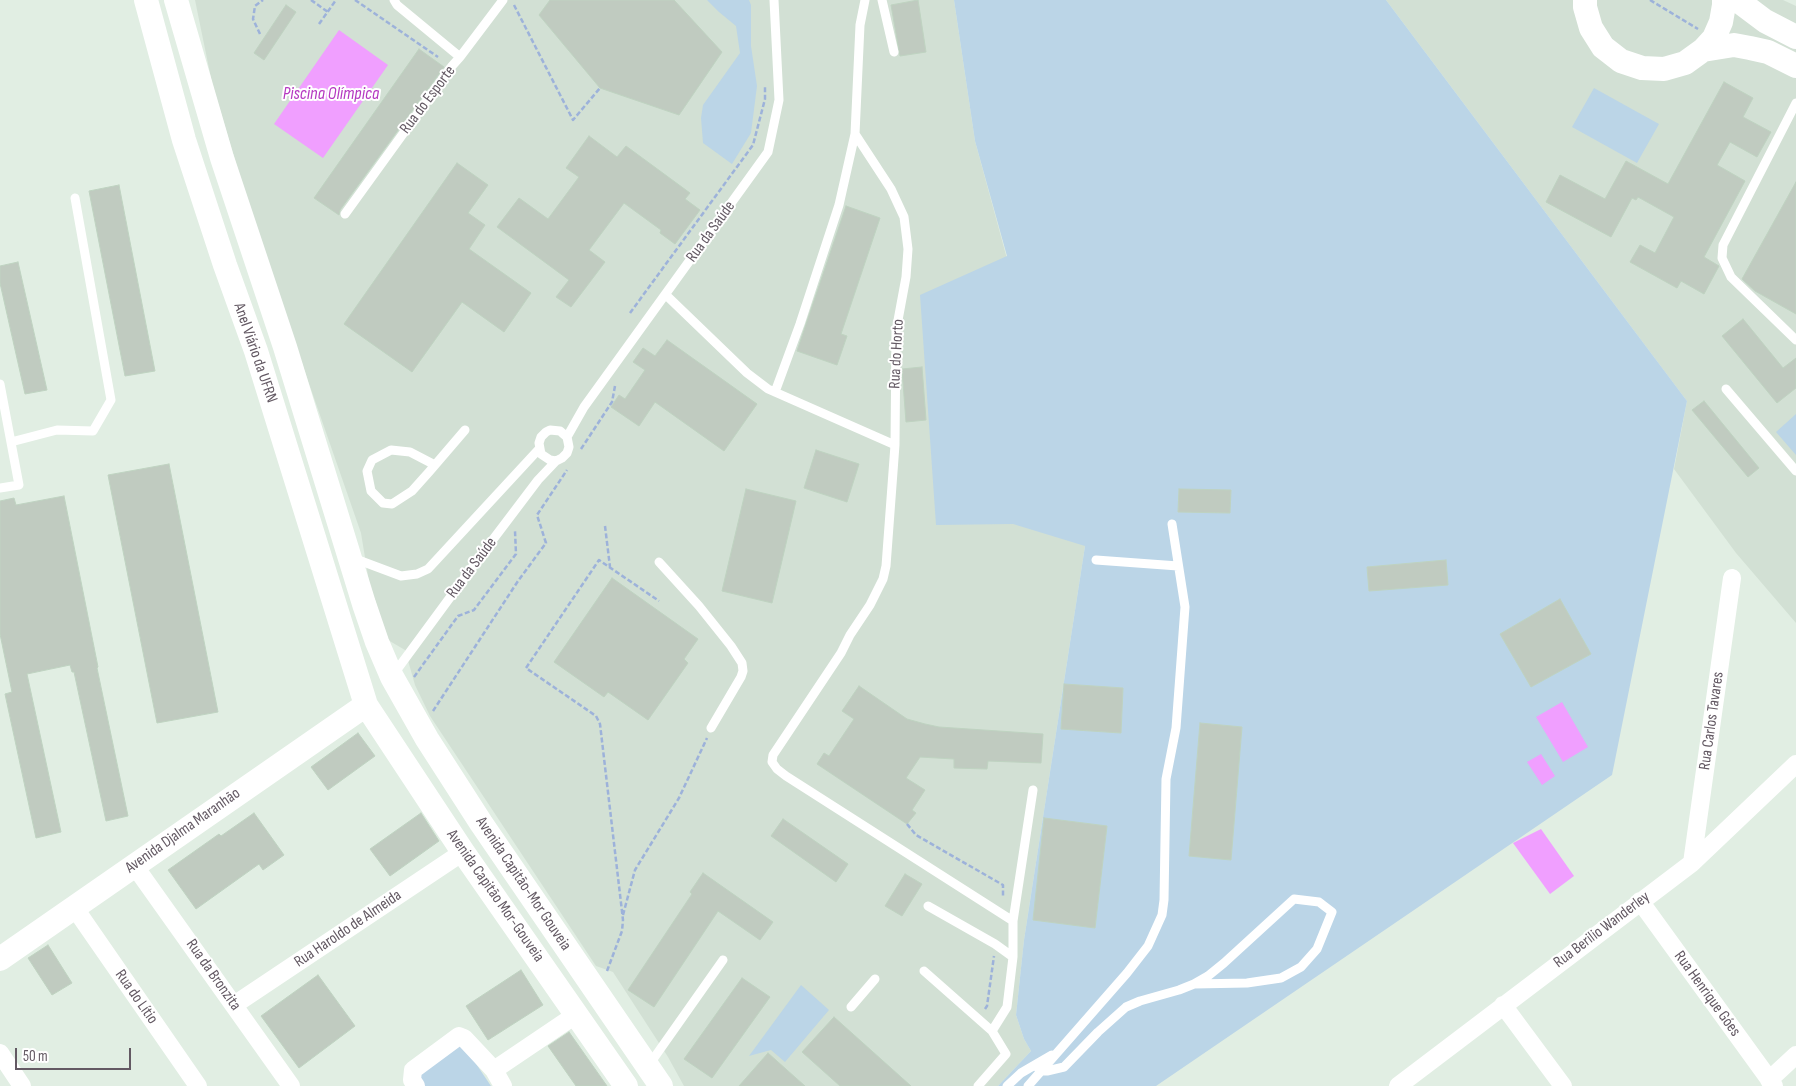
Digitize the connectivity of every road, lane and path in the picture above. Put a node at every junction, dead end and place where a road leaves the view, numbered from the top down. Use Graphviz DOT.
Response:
graph roads {
  1 [pos="146,0"];
  2 [pos="176,0"];
  3 [pos="264,0"];
  4 [pos="310,0"];
  5 [pos="336,0"];
  6 [pos="355,0"];
  7 [pos="394,0"];
  8 [pos="503,0"];
  9 [pos="511,0"];
  10 [pos="774,0"];
  11 [pos="865,0"];
  12 [pos="882,0"];
  13 [pos="1650,0"];
  14 [pos="1724,0"];
  15 [pos="1737,0"];
  16 [pos="1582,2"];
  17 [pos="328,12"];
  18 [pos="319,24"];
  19 [pos="260,34"];
  20 [pos="1796,38"];
  21 [pos="1709,44"];
  22 [pos="894,52"];
  23 [pos="460,57"];
  24 [pos="452,66"];
  25 [pos="1796,66"];
  26 [pos="765,79"];
  27 [pos="600,88"];
  28 [pos="1796,104"];
  29 [pos="855,134"];
  30 [pos="76,198"];
  31 [pos="345,214"];
  32 [pos="666,296"];
  33 [pos="630,313"];
  34 [pos="1796,340"];
  35 [pos="0,384"];
  36 [pos="615,385"];
  37 [pos="1726,389"];
  38 [pos="775,392"];
  39 [pos="465,430"];
  40 [pos="567,437"];
  41 [pos="11,442"];
  42 [pos="895,446"];
  43 [pos="539,449"];
  44 [pos="576,456"];
  45 [pos="556,461"];
  46 [pos="435,465"];
  47 [pos="567,469"];
  48 [pos="1796,471"];
  49 [pos="0,488"];
  50 [pos="1172,524"];
  51 [pos="605,526"];
  52 [pos="515,528"];
  53 [pos="350,556"];
  54 [pos="1096,560"];
  55 [pos="659,562"];
  56 [pos="1178,566"];
  57 [pos="610,568"];
  58 [pos="1732,578"];
  59 [pos="659,601"];
  60 [pos="402,680"];
  61 [pos="366,705"];
  62 [pos="430,716"];
  63 [pos="711,728"];
  64 [pos="1796,764"];
  65 [pos="1033,790"];
  66 [pos="463,852"];
  67 [pos="1692,863"];
  68 [pos="134,865"];
  69 [pos="1640,901"];
  70 [pos="928,906"];
  71 [pos="74,907"];
  72 [pos="623,916"];
  73 [pos="1013,921"];
  74 [pos="1013,957"];
  75 [pos="0,959"];
  76 [pos="723,960"];
  77 [pos="608,964"];
  78 [pos="924,971"];
  79 [pos="875,979"];
  80 [pos="1194,984"];
  81 [pos="1503,1005"];
  82 [pos="234,1006"];
  83 [pos="851,1007"];
  84 [pos="577,1014"];
  85 [pos="992,1031"];
  86 [pos="0,1053"];
  87 [pos="1796,1055"];
  88 [pos="647,1067"];
  89 [pos="1038,1068"];
  90 [pos="494,1070"];
  91 [pos="1771,1083"];
  92 [pos="22,1086"];
  93 [pos="198,1086"];
  94 [pos="291,1086"];
  95 [pos="416,1086"];
  96 [pos="503,1086"];
  97 [pos="626,1086"];
  98 [pos="661,1086"];
  99 [pos="978,1086"];
  100 [pos="1007,1086"];
  101 [pos="1028,1086"];
  102 [pos="1398,1086"];
  103 [pos="1563,1086"];
  1 -- 61 [label="main road, Anel Viário da UFRN"];
  2 -- 53 [label="main road, Anel Viário da UFRN"];
  3 -- 19 [label="path"];
  4 -- 17 [label="path"];
  5 -- 17 [label="path"];
  6 -- 24 [label="path"];
  7 -- 23 [label="lane, Rua do Esporte"];
  8 -- 23 [label="lane"];
  9 -- 27 [label="path"];
  10 -- 32 [label="lane, Rua da Saúde"];
  11 -- 29 [label="lane"];
  12 -- 22 [label="lane"];
  13 -- 21 [label="path"];
  14 -- 21 [label="main road"];
  15 -- 20 [label="main road"];
  16 -- 21 [label="main road"];
  17 -- 18 [label="path"];
  21 -- 25 [label="main road"];
  23 -- 24 [label="lane, Rua do Esporte"];
  24 -- 31 [label="lane, Rua do Esporte"];
  26 -- 33 [label="path"];
  28 -- 34 [label="lane"];
  29 -- 38 [label="lane"];
  29 -- 42 [label="lane, Rua do Horto"];
  30 -- 41 [label="lane"];
  32 -- 38 [label="lane"];
  32 -- 40 [label="lane, Rua da Saúde"];
  35 -- 41 [label="lane"];
  36 -- 44 [label="path"];
  37 -- 48 [label="lane"];
  38 -- 42 [label="lane"];
  39 -- 46 [label="lane"];
  40 -- 43 [label="lane, Rua da Saúde"];
  40 -- 45 [label="lane, Rua da Saúde"];
  41 -- 49 [label="lane"];
  42 -- 73 [label="lane, Rua do Horto"];
  43 -- 45 [label="lane"];
  43 -- 53 [label="lane, Rua da Saúde"];
  45 -- 60 [label="lane, Rua da Saúde"];
  46 -- 46 [label="lane"];
  47 -- 62 [label="path"];
  50 -- 56 [label="lane"];
  51 -- 57 [label="path"];
  52 -- 60 [label="path"];
  53 -- 60 [label="main road, Anel Viário da UFRN"];
  54 -- 56 [label="lane"];
  55 -- 63 [label="lane"];
  56 -- 89 [label="lane"];
  57 -- 59 [label="path"];
  57 -- 72 [label="path"];
  58 -- 67 [label="street, Rua Carlos Tavares"];
  60 -- 88 [label="main road, Avenida Capitão-Mor Gouveia"];
  61 -- 66 [label="main road, Avenida Capitão Mor-Gouveia"];
  61 -- 68 [label="main road, Avenida Djalma Maranhão"];
  63 -- 72 [label="path"];
  64 -- 67 [label="street, Rua Berilio Wanderley"];
  65 -- 73 [label="lane"];
  66 -- 82 [label="street, Rua Haroldo de Almeida"];
  66 -- 84 [label="main road, Avenida Capitão Mor-Gouveia"];
  67 -- 69 [label="street, Rua Berilio Wanderley"];
  68 -- 71 [label="main road, Avenida Djalma Maranhão"];
  68 -- 82 [label="street, Rua da Bronzita"];
  69 -- 81 [label="street, Rua Berilio Wanderley"];
  69 -- 91 [label="street, Rua Henrique Góes"];
  70 -- 74 [label="lane"];
  71 -- 75 [label="main road, Avenida Djalma Maranhão"];
  71 -- 93 [label="street, Rua do Lítio"];
  72 -- 77 [label="path"];
  73 -- 74 [label="lane"];
  74 -- 85 [label="lane"];
  76 -- 88 [label="lane"];
  78 -- 85 [label="lane"];
  79 -- 83 [label="lane"];
  80 -- 80 [label="lane"];
  80 -- 89 [label="lane"];
  81 -- 102 [label="street, Rua Berilio Wanderley"];
  81 -- 103 [label="street"];
  82 -- 94 [label="street, Rua da Bronzita"];
  84 -- 90 [label="street"];
  84 -- 97 [label="main road, Avenida Capitão Mor-Gouveia"];
  85 -- 99 [label="lane"];
  86 -- 92 [label="street"];
  87 -- 91 [label="street"];
  88 -- 98 [label="main road, Avenida Capitão-Mor Gouveia"];
  89 -- 100 [label="lane"];
  89 -- 101 [label="lane"];
  90 -- 95 [label="street"];
  90 -- 96 [label="street"];
}
